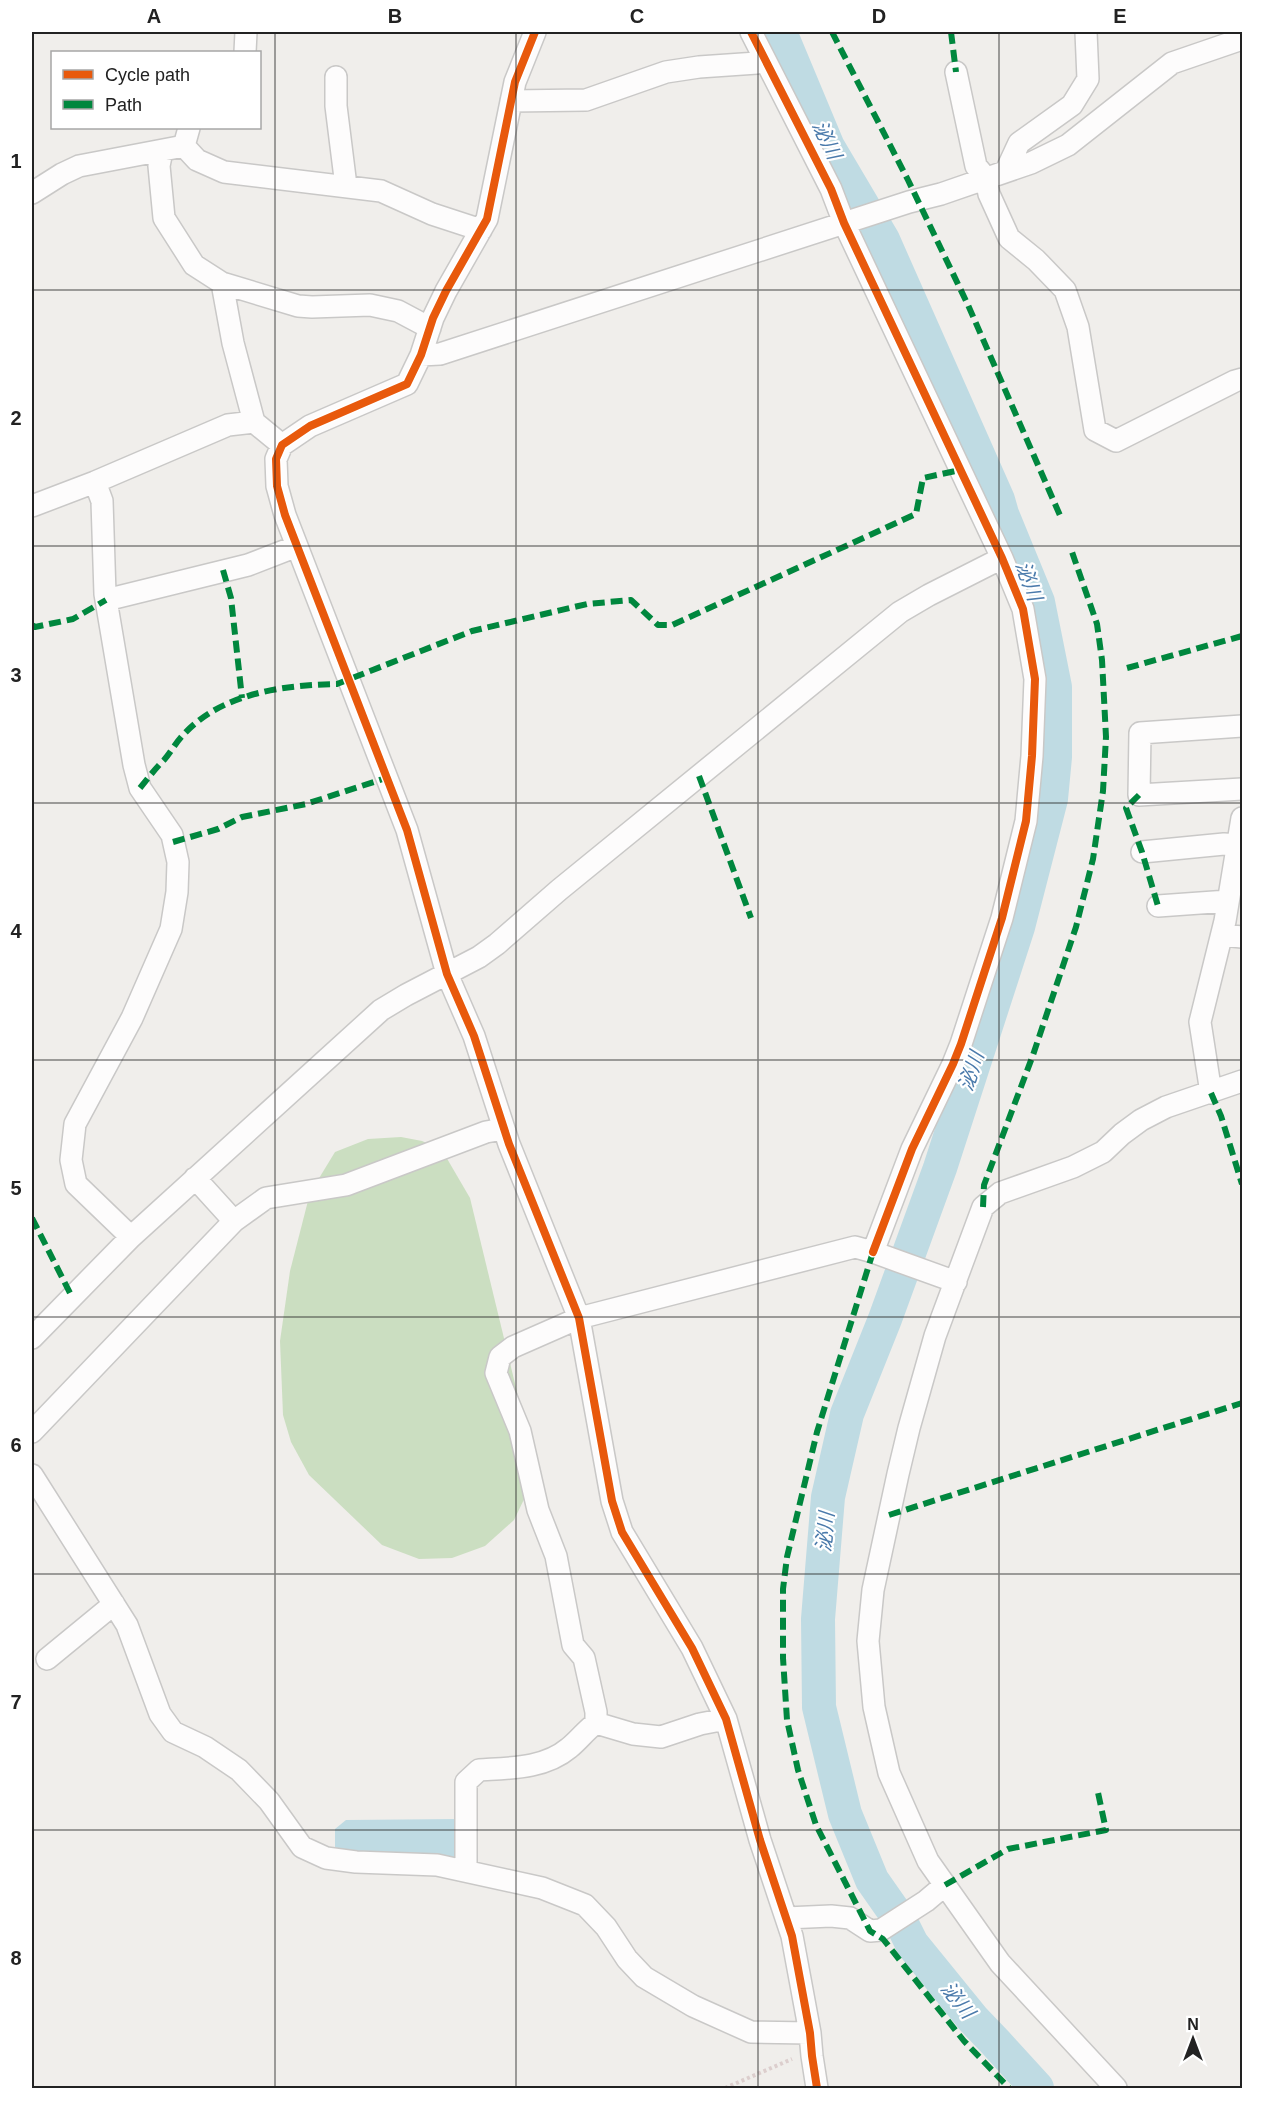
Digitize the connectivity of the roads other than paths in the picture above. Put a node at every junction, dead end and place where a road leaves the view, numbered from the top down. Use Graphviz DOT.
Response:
graph roads {
  1 [pos="246,32"];
  2 [pos="535,32"];
  3 [pos="751,32"];
  4 [pos="1086,32"];
  5 [pos="1242,39"];
  6 [pos="245,51"];
  7 [pos="765,60"];
  8 [pos="956,72"];
  9 [pos="336,77"];
  10 [pos="511,101"];
  11 [pos="187,137"];
  12 [pos="162,151"];
  13 [pos="1006,171"];
  14 [pos="986,178"];
  15 [pos="346,186"];
  16 [pos="32,193"];
  17 [pos="847,222"];
  18 [pos="481,230"];
  19 [pos="222,283"];
  20 [pos="430,328"];
  21 [pos="421,355"];
  22 [pos="1242,379"];
  23 [pos="254,422"];
  24 [pos="282,445"];
  25 [pos="95,482"];
  26 [pos="32,506"];
  27 [pos="297,546"];
  28 [pos="1002,558"];
  29 [pos="106,600"];
  30 [pos="1242,726"];
  31 [pos="1242,789"];
  32 [pos="1242,818"];
  33 [pos="1238,845"];
  34 [pos="1142,852"];
  35 [pos="1238,876"];
  36 [pos="1228,901"];
  37 [pos="1158,906"];
  38 [pos="1232,936"];
  39 [pos="447,974"];
  40 [pos="1242,1081"];
  41 [pos="1211,1093"];
  42 [pos="503,1129"];
  43 [pos="195,1178"];
  44 [pos="234,1221"];
  45 [pos="131,1237"];
  46 [pos="880,1254"];
  47 [pos="949,1280"];
  48 [pos="579,1318"];
  49 [pos="32,1338"];
  50 [pos="32,1432"];
  51 [pos="32,1475"];
  52 [pos="114,1604"];
  53 [pos="47,1659"];
  54 [pos="726,1719"];
  55 [pos="596,1723"];
  56 [pos="466,1871"];
  57 [pos="945,1885"];
  58 [pos="786,1918"];
  59 [pos="810,2032"];
  60 [pos="817,2088"];
  61 [pos="1116,2088"];
  1 -- 6 [label="street"];
  2 -- 10 [label="street"];
  3 -- 7 [label="street"];
  4 -- 13 [label="street"];
  5 -- 13 [label="street"];
  7 -- 10 [label="street"];
  7 -- 17 [label="street"];
  8 -- 14 [label="street"];
  9 -- 15 [label="street"];
  10 -- 18 [label="street"];
  11 -- 12 [label="street"];
  11 -- 15 [label="street"];
  12 -- 16 [label="street"];
  12 -- 19 [label="street"];
  13 -- 14 [label="street"];
  14 -- 17 [label="street"];
  14 -- 22 [label="street"];
  15 -- 18 [label="street"];
  17 -- 21 [label="street"];
  17 -- 28 [label="street"];
  18 -- 20 [label="street"];
  19 -- 20 [label="street"];
  19 -- 23 [label="street"];
  20 -- 21 [label="street"];
  21 -- 24 [label="street"];
  23 -- 24 [label="street"];
  23 -- 25 [label="street"];
  24 -- 27 [label="street"];
  25 -- 26 [label="street"];
  25 -- 29 [label="street"];
  27 -- 29 [label="street"];
  27 -- 39 [label="street"];
  28 -- 39 [label="street"];
  28 -- 46 [label="street"];
  29 -- 45 [label="street"];
  30 -- 31 [label="street"];
  32 -- 33 [label="street"];
  33 -- 34 [label="street"];
  33 -- 35 [label="street"];
  35 -- 36 [label="street"];
  36 -- 37 [label="street"];
  36 -- 38 [label="street"];
  38 -- 41 [label="street"];
  39 -- 42 [label="street"];
  39 -- 43 [label="street"];
  40 -- 41 [label="street"];
  41 -- 47 [label="street"];
  42 -- 44 [label="street"];
  42 -- 48 [label="street"];
  43 -- 44 [label="street"];
  43 -- 45 [label="street"];
  44 -- 50 [label="street"];
  45 -- 49 [label="street"];
  46 -- 47 [label="street"];
  46 -- 48 [label="street"];
  47 -- 57 [label="street"];
  48 -- 54 [label="street"];
  48 -- 55 [label="street"];
  51 -- 52 [label="street"];
  52 -- 53 [label="street"];
  52 -- 56 [label="street"];
  54 -- 55 [label="street"];
  54 -- 58 [label="street"];
  55 -- 56 [label="street"];
  56 -- 59 [label="street"];
  57 -- 58 [label="street"];
  57 -- 61 [label="street"];
  58 -- 59 [label="street"];
  59 -- 60 [label="street"];
}
